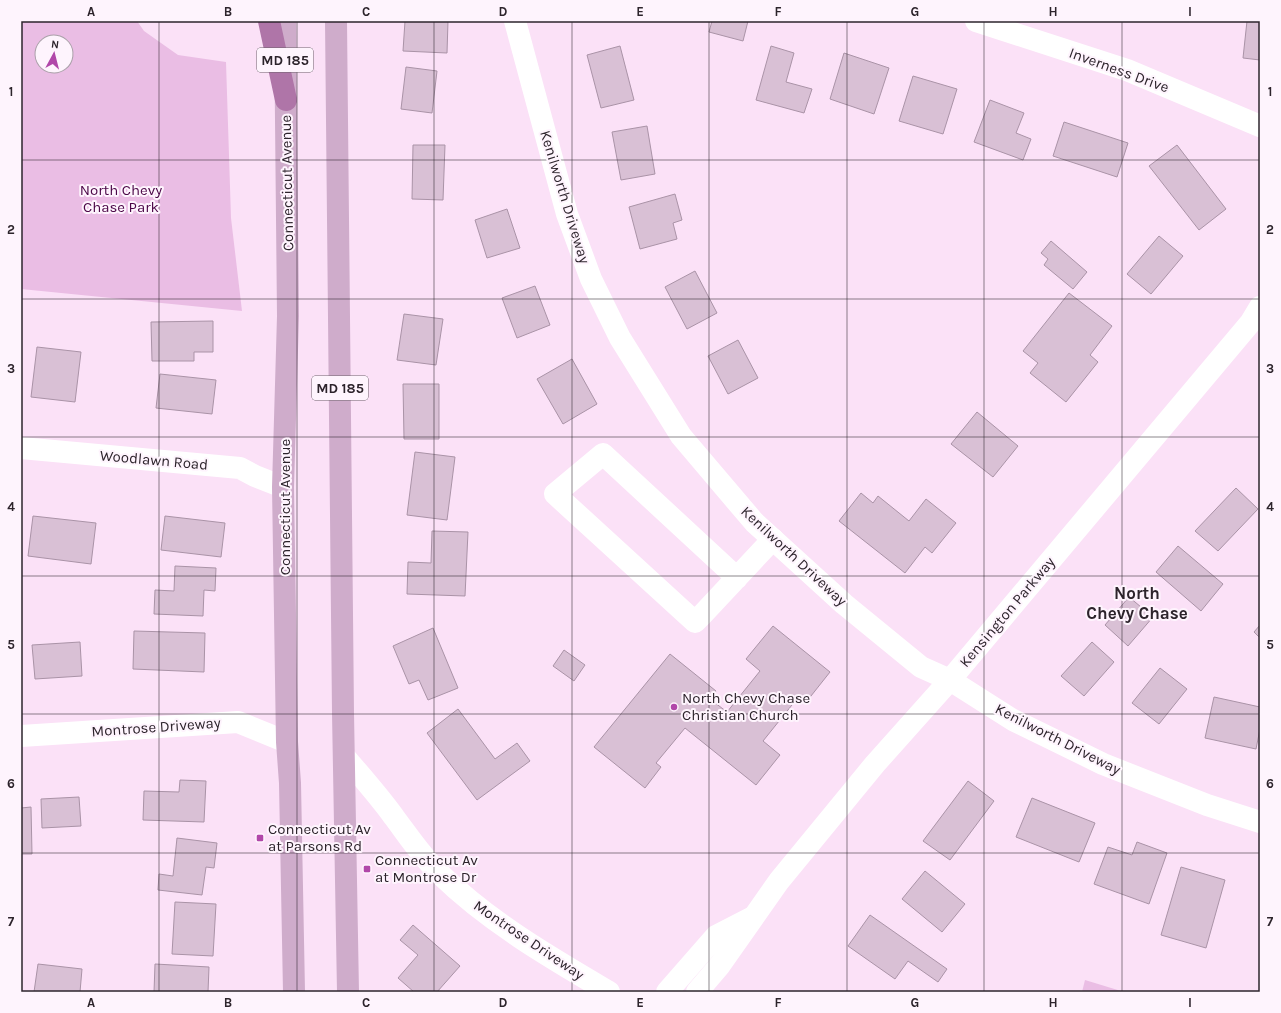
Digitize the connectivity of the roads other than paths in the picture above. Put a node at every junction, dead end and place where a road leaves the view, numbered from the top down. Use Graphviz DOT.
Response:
graph roads {
  1 [pos="269,21"];
  2 [pos="285,21"];
  3 [pos="336,21"];
  4 [pos="515,21"];
  5 [pos="976,21"];
  6 [pos="286,100"];
  7 [pos="1260,126"];
  8 [pos="1260,307"];
  9 [pos="21,448"];
  10 [pos="283,486"];
  11 [pos="773,539"];
  12 [pos="737,578"];
  13 [pos="950,680"];
  14 [pos="21,736"];
  15 [pos="287,742"];
  16 [pos="344,756"];
  17 [pos="1260,822"];
  18 [pos="754,916"];
  19 [pos="294,992"];
  20 [pos="348,992"];
  21 [pos="610,992"];
  22 [pos="667,992"];
  23 [pos="696,992"];
  1 -- 6 [label="highway"];
  2 -- 6 [label="main road, Connecticut Avenue / MD 185"];
  3 -- 16 [label="main road, MD 185"];
  4 -- 11 [label="street, Kenilworth Driveway"];
  5 -- 7 [label="street, Inverness Drive"];
  6 -- 10 [label="main road, Connecticut Avenue / MD 185"];
  8 -- 13 [label="street, Kensington Parkway"];
  9 -- 10 [label="street, Woodlawn Road"];
  10 -- 15 [label="main road, Connecticut Avenue / MD 185"];
  11 -- 12 [label="street"];
  11 -- 13 [label="street, Kenilworth Driveway"];
  12 -- 12 [label="street"];
  13 -- 17 [label="street, Kenilworth Driveway"];
  13 -- 18 [label="street, Kensington Parkway"];
  14 -- 15 [label="street, Montrose Driveway"];
  15 -- 19 [label="main road, Connecticut Avenue / MD 185"];
  16 -- 20 [label="main road, MD 185"];
  16 -- 21 [label="street, Montrose Driveway"];
  18 -- 22 [label="street, Kensington Parkway"];
  18 -- 23 [label="street, Kensington Parkway"];
}
